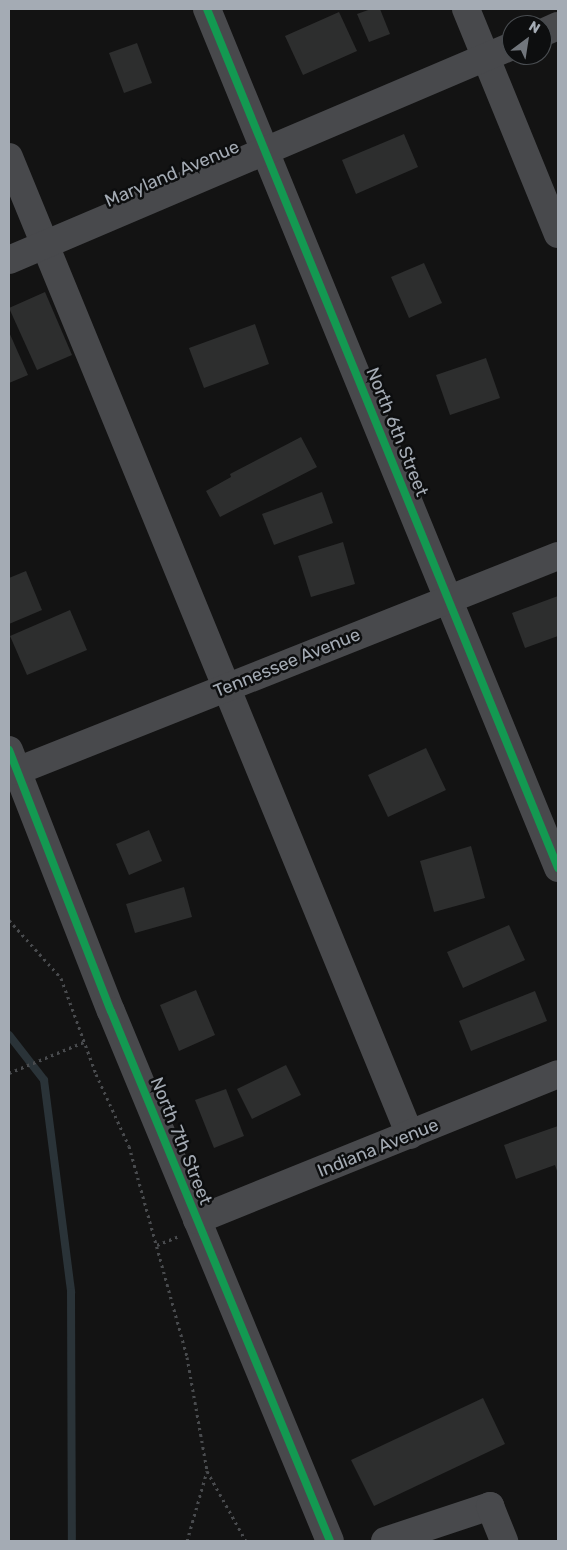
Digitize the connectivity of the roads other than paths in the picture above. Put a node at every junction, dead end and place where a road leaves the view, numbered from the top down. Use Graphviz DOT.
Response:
graph roads {
  1 [pos="207,9"];
  2 [pos="466,9"];
  3 [pos="502,50"];
  4 [pos="485,57"];
  5 [pos="266,150"];
  6 [pos="9,157"];
  7 [pos="558,234"];
  8 [pos="44,245"];
  9 [pos="9,260"];
  10 [pos="558,556"];
  11 [pos="449,598"];
  12 [pos="226,688"];
  13 [pos="13,760"];
  14 [pos="558,868"];
  15 [pos="558,1074"];
  16 [pos="410,1135"];
  17 [pos="197,1220"];
  18 [pos="330,1541"];
  19 [pos="385,1541"];
  20 [pos="504,1541"];
  1 -- 5 [label="street, North 6th Street"];
  2 -- 4 [label="street"];
  3 -- 4 [label="street, Maryland Avenue"];
  4 -- 5 [label="street, Maryland Avenue"];
  4 -- 7 [label="street"];
  5 -- 8 [label="street, Maryland Avenue"];
  5 -- 11 [label="street, North 6th Street"];
  6 -- 8 [label="street"];
  8 -- 9 [label="street, Maryland Avenue"];
  8 -- 12 [label="street"];
  10 -- 11 [label="street, Tennessee Avenue"];
  11 -- 12 [label="street, Tennessee Avenue"];
  11 -- 14 [label="street, North 6th Street"];
  12 -- 13 [label="street, Tennessee Avenue"];
  12 -- 16 [label="street"];
  13 -- 17 [label="street, North 7th Street"];
  15 -- 16 [label="street, Indiana Avenue"];
  16 -- 17 [label="street, Indiana Avenue"];
  17 -- 18 [label="street, North 7th Street"];
  19 -- 20 [label="street"];
}
